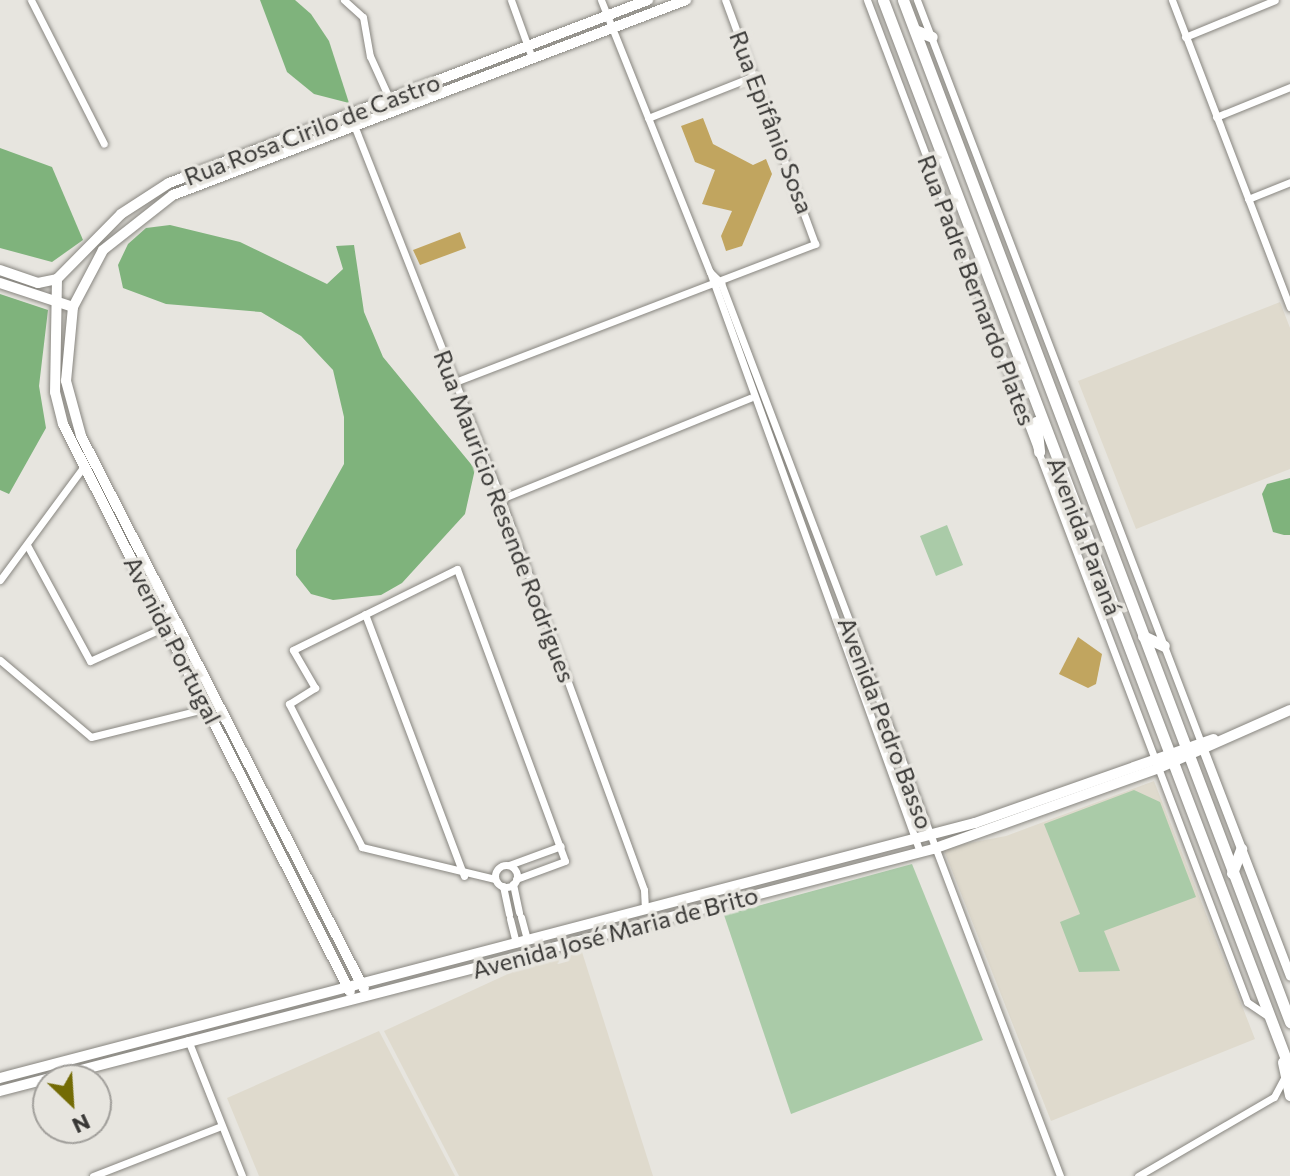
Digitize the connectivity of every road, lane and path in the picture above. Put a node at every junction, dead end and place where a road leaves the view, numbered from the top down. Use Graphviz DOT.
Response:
graph roads {
  1 [pos="31,0"];
  2 [pos="344,0"];
  3 [pos="511,0"];
  4 [pos="601,0"];
  5 [pos="648,0"];
  6 [pos="686,0"];
  7 [pos="725,0"];
  8 [pos="867,0"];
  9 [pos="883,0"];
  10 [pos="903,0"];
  11 [pos="917,0"];
  12 [pos="1172,0"];
  13 [pos="1275,0"];
  14 [pos="608,15"];
  15 [pos="612,28"];
  16 [pos="915,30"];
  17 [pos="932,37"];
  18 [pos="1185,37"];
  19 [pos="528,47"];
  20 [pos="532,58"];
  21 [pos="505,62"];
  22 [pos="754,76"];
  23 [pos="1290,87"];
  24 [pos="390,100"];
  25 [pos="1216,117"];
  26 [pos="648,118"];
  27 [pos="352,120"];
  28 [pos="104,144"];
  29 [pos="203,175"];
  30 [pos="1290,182"];
  31 [pos="1248,199"];
  32 [pos="121,214"];
  33 [pos="129,222"];
  34 [pos="0,270"];
  35 [pos="710,272"];
  36 [pos="1290,276"];
  37 [pos="57,279"];
  38 [pos="1280,280"];
  39 [pos="0,283"];
  40 [pos="721,283"];
  41 [pos="712,287"];
  42 [pos="58,302"];
  43 [pos="73,307"];
  44 [pos="1290,307"];
  45 [pos="1034,343"];
  46 [pos="1013,351"];
  47 [pos="1043,367"];
  48 [pos="1022,375"];
  49 [pos="455,382"];
  50 [pos="750,398"];
  51 [pos="1033,401"];
  52 [pos="1039,452"];
  53 [pos="84,466"];
  54 [pos="501,499"];
  55 [pos="27,545"];
  56 [pos="0,580"];
  57 [pos="365,614"];
  58 [pos="167,626"];
  59 [pos="1143,636"];
  60 [pos="1164,646"];
  61 [pos="0,660"];
  62 [pos="208,708"];
  63 [pos="1290,710"];
  64 [pos="1201,744"];
  65 [pos="1186,751"];
  66 [pos="1154,756"];
  67 [pos="1171,756"];
  68 [pos="1159,768"];
  69 [pos="1047,795"];
  70 [pos="1050,810"];
  71 [pos="929,835"];
  72 [pos="916,838"];
  73 [pos="561,846"];
  74 [pos="933,849"];
  75 [pos="1241,849"];
  76 [pos="920,852"];
  77 [pos="509,865"];
  78 [pos="1232,873"];
  79 [pos="464,876"];
  80 [pos="495,879"];
  81 [pos="514,882"];
  82 [pos="503,886"];
  83 [pos="645,909"];
  84 [pos="519,912"];
  85 [pos="509,915"];
  86 [pos="521,942"];
  87 [pos="1290,976"];
  88 [pos="362,983"];
  89 [pos="349,987"];
  90 [pos="366,997"];
  91 [pos="352,1001"];
  92 [pos="1270,1017"];
  93 [pos="1290,1022"];
  94 [pos="185,1030"];
  95 [pos="189,1043"];
  96 [pos="1287,1074"];
  97 [pos="0,1078"];
  98 [pos="0,1091"];
  99 [pos="1274,1097"];
  100 [pos="1290,1097"];
  101 [pos="221,1126"];
  102 [pos="93,1176"];
  103 [pos="242,1176"];
  104 [pos="1060,1176"];
  105 [pos="1138,1176"];
  1 -- 28 [label="street"];
  2 -- 24 [label="street"];
  3 -- 19 [label="street"];
  4 -- 14 [label="street, Avenida Pedro Basso"];
  5 -- 14 [label="main road, Rua Rosa Cirilo de Castro"];
  6 -- 15 [label="main road"];
  7 -- 22 [label="street, Rua Epifânio Sosa"];
  8 -- 52 [label="street, Rua Padre Bernardo Plates"];
  9 -- 46 [label="main road, Avenida Paraná"];
  10 -- 16 [label="main road, Avenida Paraná"];
  11 -- 17 [label="street"];
  12 -- 18 [label="street"];
  13 -- 18 [label="street"];
  14 -- 15 [label="street, Avenida Pedro Basso"];
  14 -- 19 [label="main road, Rua Rosa Cirilo de Castro"];
  15 -- 20 [label="main road"];
  15 -- 26 [label="street, Avenida Pedro Basso"];
  16 -- 17 [label="main road"];
  16 -- 45 [label="main road, Avenida Paraná"];
  17 -- 60 [label="street"];
  18 -- 25 [label="street"];
  19 -- 20 [label="street"];
  19 -- 21 [label="main road, Rua Rosa Cirilo de Castro"];
  20 -- 21 [label="main road"];
  21 -- 24 [label="main road, Rua Rosa Cirilo de Castro"];
  21 -- 27 [label="main road"];
  22 -- 26 [label="street"];
  22 -- 40 [label="street, Rua Epifânio Sosa"];
  23 -- 25 [label="street"];
  24 -- 27 [label="main road, Rua Rosa Cirilo de Castro"];
  25 -- 31 [label="street"];
  26 -- 35 [label="street, Avenida Pedro Basso"];
  27 -- 29 [label="main road"];
  27 -- 49 [label="street, Rua Mauricio Resende Rodrigues"];
  29 -- 32 [label="main road, Rua Rosa Cirilo de Castro"];
  29 -- 33 [label="main road"];
  30 -- 31 [label="street"];
  31 -- 38 [label="street"];
  32 -- 33 [label="main road"];
  32 -- 37 [label="main road, Rua Rosa Cirilo de Castro"];
  33 -- 43 [label="main road, Avenida Portugal"];
  34 -- 37 [label="main road"];
  35 -- 40 [label="street, Avenida Pedro Basso"];
  35 -- 41 [label="street, Avenida Pedro Basso"];
  36 -- 38 [label="street"];
  37 -- 42 [label="main road, Avenida Portugal"];
  38 -- 44 [label="street"];
  39 -- 42 [label="main road"];
  40 -- 41 [label="street"];
  40 -- 71 [label="street, Avenida Pedro Basso"];
  41 -- 49 [label="street"];
  41 -- 50 [label="street, Avenida Pedro Basso"];
  42 -- 43 [label="main road"];
  42 -- 53 [label="main road, Avenida Portugal"];
  43 -- 88 [label="main road, Avenida Portugal"];
  45 -- 46 [label="main road"];
  45 -- 47 [label="main road, Avenida Paraná"];
  46 -- 48 [label="main road, Avenida Paraná"];
  47 -- 48 [label="main road"];
  47 -- 59 [label="main road, Avenida Paraná"];
  48 -- 51 [label="main road, Avenida Paraná"];
  49 -- 54 [label="street, Rua Mauricio Resende Rodrigues"];
  50 -- 54 [label="street"];
  50 -- 72 [label="street, Avenida Pedro Basso"];
  51 -- 52 [label="main road"];
  51 -- 67 [label="main road, Avenida Paraná"];
  52 -- 66 [label="street, Rua Padre Bernardo Plates"];
  53 -- 55 [label="street"];
  53 -- 58 [label="main road, Avenida Portugal"];
  54 -- 83 [label="street, Rua Mauricio Resende Rodrigues"];
  55 -- 56 [label="street"];
  55 -- 58 [label="street"];
  57 -- 73 [label="street"];
  57 -- 79 [label="street"];
  57 -- 79 [label="street"];
  58 -- 62 [label="main road, Avenida Portugal"];
  59 -- 60 [label="main road"];
  59 -- 65 [label="main road, Avenida Paraná"];
  60 -- 64 [label="street"];
  61 -- 62 [label="street"];
  62 -- 89 [label="main road, Avenida Portugal"];
  63 -- 64 [label="main road, Avenida José Maria de Brito"];
  64 -- 65 [label="main road, Avenida José Maria de Brito"];
  64 -- 75 [label="street"];
  65 -- 67 [label="main road, Avenida José Maria de Brito"];
  65 -- 78 [label="main road, Avenida Paraná"];
  66 -- 67 [label="main road, Avenida José Maria de Brito"];
  66 -- 68 [label="street, Rua Padre Bernardo Plates"];
  66 -- 69 [label="main road, Avenida José Maria de Brito"];
  67 -- 68 [label="main road, Avenida José Maria de Brito"];
  67 -- 92 [label="main road, Avenida Paraná"];
  68 -- 70 [label="main road, Avenida José Maria de Brito"];
  68 -- 92 [label="street, Rua Padre Bernardo Plates"];
  69 -- 70 [label="main road"];
  69 -- 71 [label="main road, Avenida José Maria de Brito"];
  70 -- 74 [label="main road, Avenida José Maria de Brito"];
  71 -- 72 [label="main road, Avenida José Maria de Brito"];
  71 -- 74 [label="street, Avenida Pedro Basso"];
  72 -- 76 [label="street, Avenida Pedro Basso"];
  72 -- 83 [label="main road, Avenida José Maria de Brito"];
  73 -- 77 [label="street"];
  73 -- 81 [label="street"];
  74 -- 76 [label="main road, Avenida José Maria de Brito"];
  74 -- 104 [label="street, Avenida Pedro Basso"];
  75 -- 78 [label="main road"];
  75 -- 87 [label="street"];
  76 -- 90 [label="main road, Avenida José Maria de Brito"];
  77 -- 80 [label="street"];
  77 -- 81 [label="street"];
  78 -- 93 [label="main road, Avenida Paraná"];
  79 -- 80 [label="street"];
  80 -- 82 [label="street"];
  81 -- 82 [label="street"];
  81 -- 84 [label="street"];
  82 -- 85 [label="street"];
  83 -- 86 [label="main road, Avenida José Maria de Brito"];
  84 -- 85 [label="street"];
  84 -- 86 [label="street"];
  85 -- 86 [label="street"];
  86 -- 88 [label="main road, Avenida José Maria de Brito"];
  88 -- 89 [label="main road, Avenida José Maria de Brito"];
  88 -- 90 [label="main road, Avenida Portugal"];
  89 -- 91 [label="main road, Avenida Portugal"];
  89 -- 94 [label="main road, Avenida José Maria de Brito"];
  90 -- 91 [label="main road, Avenida José Maria de Brito"];
  91 -- 95 [label="main road, Avenida José Maria de Brito"];
  92 -- 96 [label="main road, Avenida Paraná"];
  94 -- 95 [label="street"];
  94 -- 97 [label="main road, Avenida José Maria de Brito"];
  95 -- 98 [label="main road, Avenida José Maria de Brito"];
  95 -- 101 [label="street"];
  96 -- 99 [label="street"];
  96 -- 100 [label="main road, Avenida Paraná"];
  99 -- 100 [label="street"];
  99 -- 105 [label="street"];
  101 -- 102 [label="street"];
  101 -- 103 [label="street"];
}
